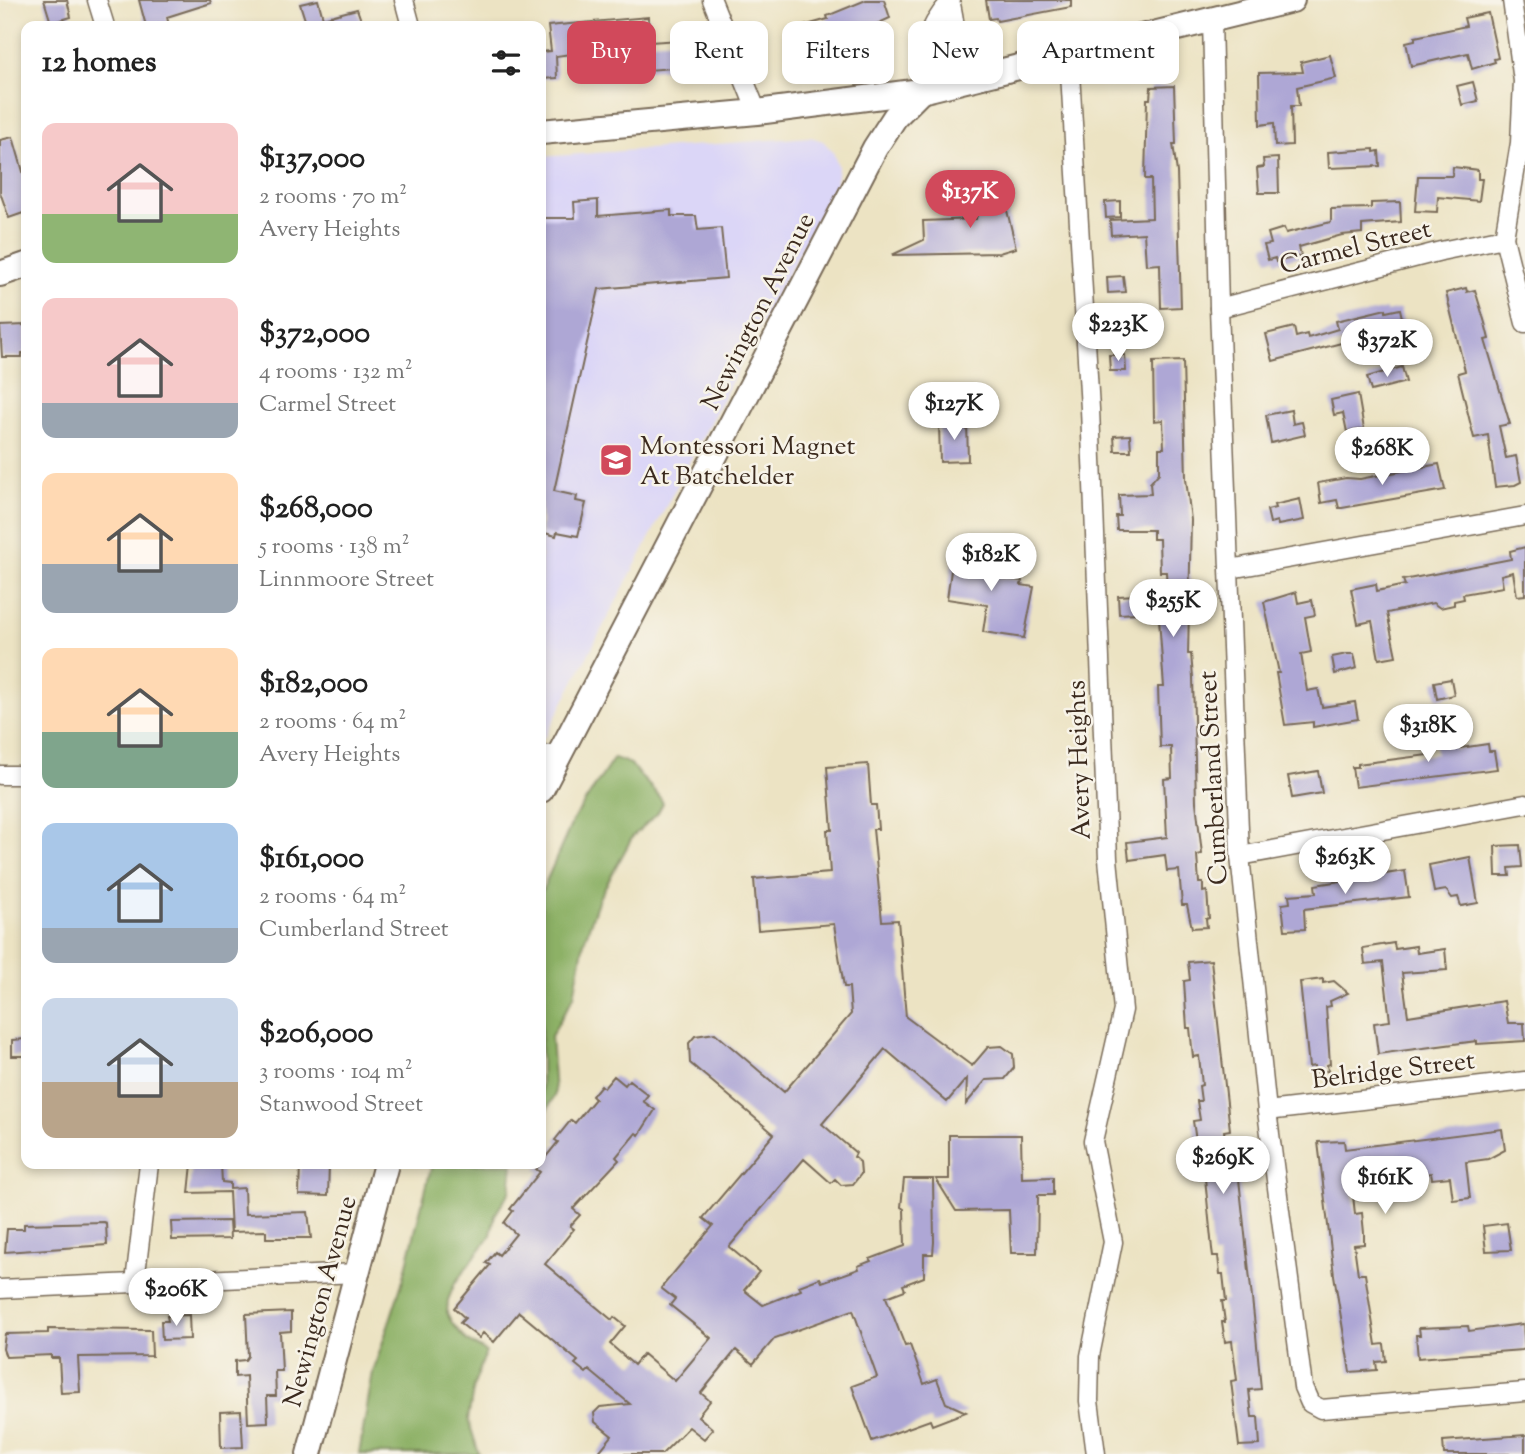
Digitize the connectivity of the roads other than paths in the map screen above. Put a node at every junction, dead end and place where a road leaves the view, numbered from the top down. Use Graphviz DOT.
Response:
graph roads {
  1 [pos="97,0"];
  2 [pos="404,0"];
  3 [pos="712,0"];
  4 [pos="1292,0"];
  5 [pos="1512,0"];
  6 [pos="950,1"];
  7 [pos="1212,20"];
  8 [pos="103,21"];
  9 [pos="410,21"];
  10 [pos="1179,28"];
  11 [pos="1017,68"];
  12 [pos="1071,84"];
  13 [pos="921,90"];
  14 [pos="757,112"];
  15 [pos="546,132"];
  16 [pos="1504,238"];
  17 [pos="21,267"];
  18 [pos="0,274"];
  19 [pos="1219,308"];
  20 [pos="1525,323"];
  21 [pos="1525,516"];
  22 [pos="1230,569"];
  23 [pos="550,755"];
  24 [pos="0,775"];
  25 [pos="21,775"];
  26 [pos="1525,804"];
  27 [pos="1240,856"];
  28 [pos="1525,1081"];
  29 [pos="1267,1111"];
  30 [pos="148,1169"];
  31 [pos="385,1169"];
  32 [pos="357,1273"];
  33 [pos="135,1282"];
  34 [pos="0,1289"];
  35 [pos="1525,1392"];
  36 [pos="309,1454"];
  37 [pos="1096,1454"];
  1 -- 8 [label="street"];
  2 -- 9 [label="street"];
  3 -- 14 [label="street"];
  4 -- 7 [label="main road"];
  5 -- 16 [label="street"];
  6 -- 13 [label="street"];
  6 -- 13 [label="street"];
  7 -- 10 [label="main road"];
  7 -- 19 [label="street, Cumberland Street"];
  11 -- 13 [label="main road"];
  12 -- 37 [label="street, Avery Heights"];
  13 -- 14 [label="main road"];
  13 -- 23 [label="main road, Newington Avenue"];
  14 -- 15 [label="main road"];
  16 -- 19 [label="street, Carmel Street"];
  16 -- 20 [label="street"];
  17 -- 18 [label="main road"];
  19 -- 22 [label="street, Cumberland Street"];
  21 -- 22 [label="street"];
  22 -- 27 [label="street, Cumberland Street"];
  24 -- 25 [label="street"];
  26 -- 27 [label="street"];
  27 -- 29 [label="street, Cumberland Street"];
  28 -- 29 [label="street, Belridge Street"];
  29 -- 35 [label="street, Cumberland Street"];
  30 -- 33 [label="street"];
  31 -- 32 [label="main road, Newington Avenue"];
  32 -- 33 [label="street"];
  32 -- 36 [label="main road, Newington Avenue"];
  33 -- 34 [label="street"];
}
